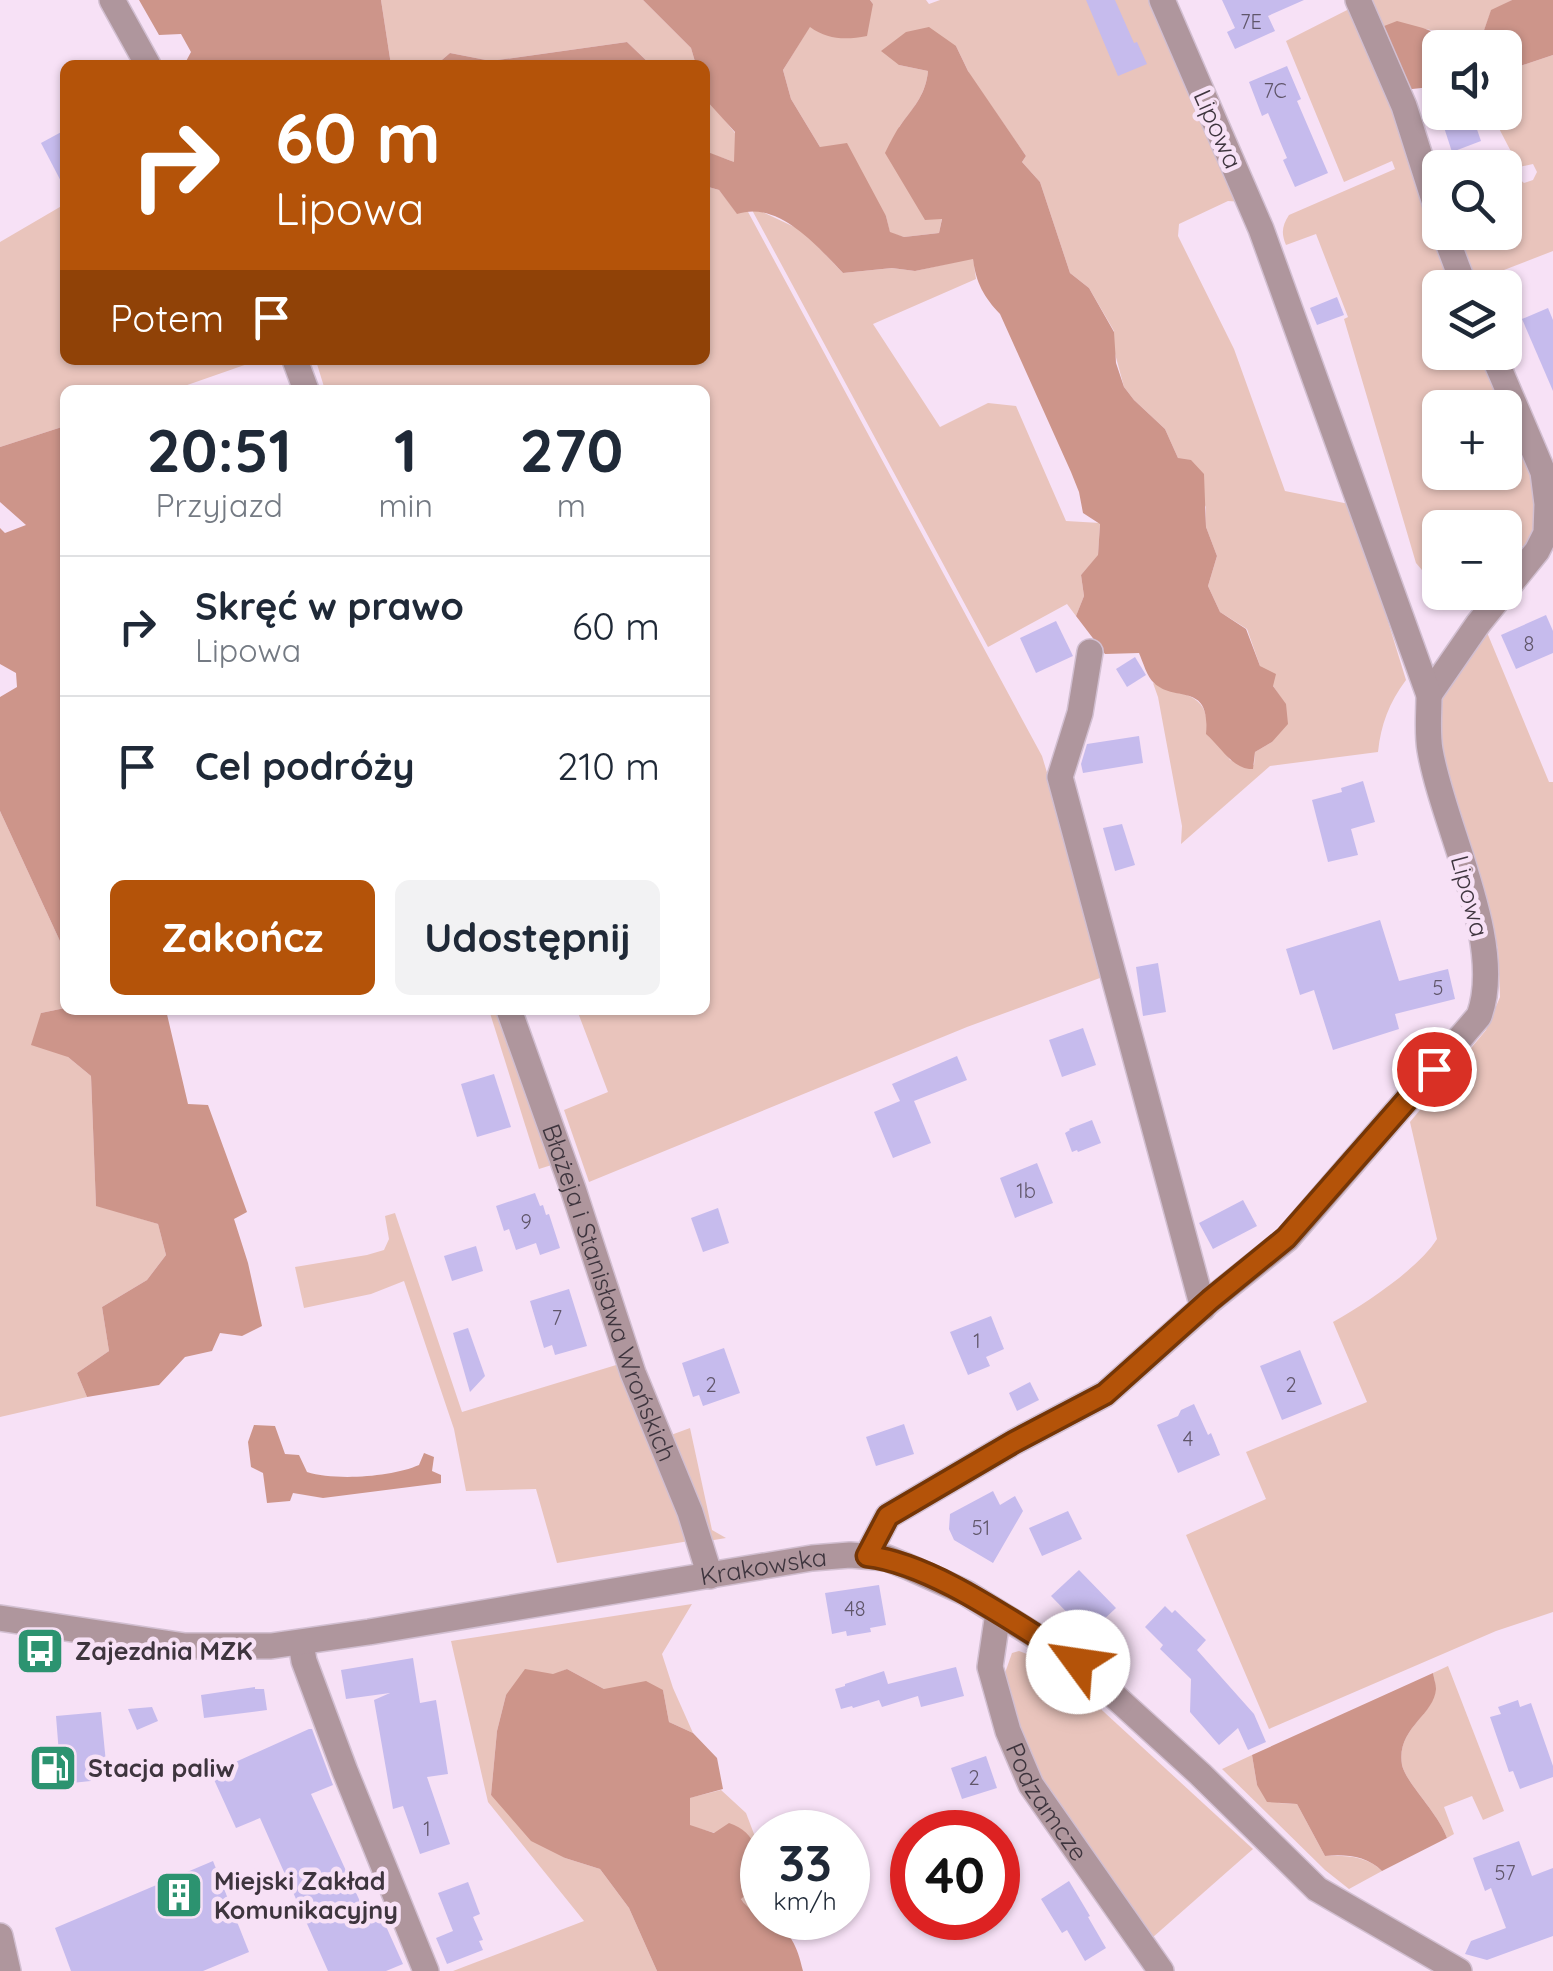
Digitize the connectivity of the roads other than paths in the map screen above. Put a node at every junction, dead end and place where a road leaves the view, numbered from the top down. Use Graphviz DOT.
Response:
graph roads {
  1 [pos="112,0"];
  2 [pos="1162,0"];
  3 [pos="1358,0"];
  4 [pos="145,60"];
  5 [pos="1422,162"];
  6 [pos="1501,370"];
  7 [pos="1548,467"];
  8 [pos="1090,652"];
  9 [pos="1429,695"];
  10 [pos="511,1015"];
  11 [pos="1203,1308"];
  12 [pos="867,1556"];
  13 [pos="710,1576"];
  14 [pos="998,1613"];
  15 [pos="0,1618"];
  16 [pos="301,1643"];
  17 [pos="0,1936"];
  18 [pos="8,1971"];
  19 [pos="426,1971"];
  20 [pos="1161,1971"];
  21 [pos="1458,1971"];
  1 -- 4 [label="street"];
  2 -- 9 [label="street, Lipowa"];
  3 -- 5 [label="street"];
  6 -- 7 [label="street"];
  7 -- 9 [label="street"];
  8 -- 11 [label="street"];
  9 -- 11 [label="street, Lipowa"];
  10 -- 13 [label="street, Błażeja i Stanisława Wrońskich"];
  11 -- 12 [label="street, Lipowa"];
  12 -- 13 [label="street, Krakowska"];
  12 -- 14 [label="street, Krakowska"];
  13 -- 16 [label="street, Krakowska"];
  14 -- 20 [label="street, Podzamcze"];
  14 -- 21 [label="street, Krakowska"];
  15 -- 16 [label="street, Krakowska"];
  16 -- 19 [label="street"];
  17 -- 18 [label="street"];
}
